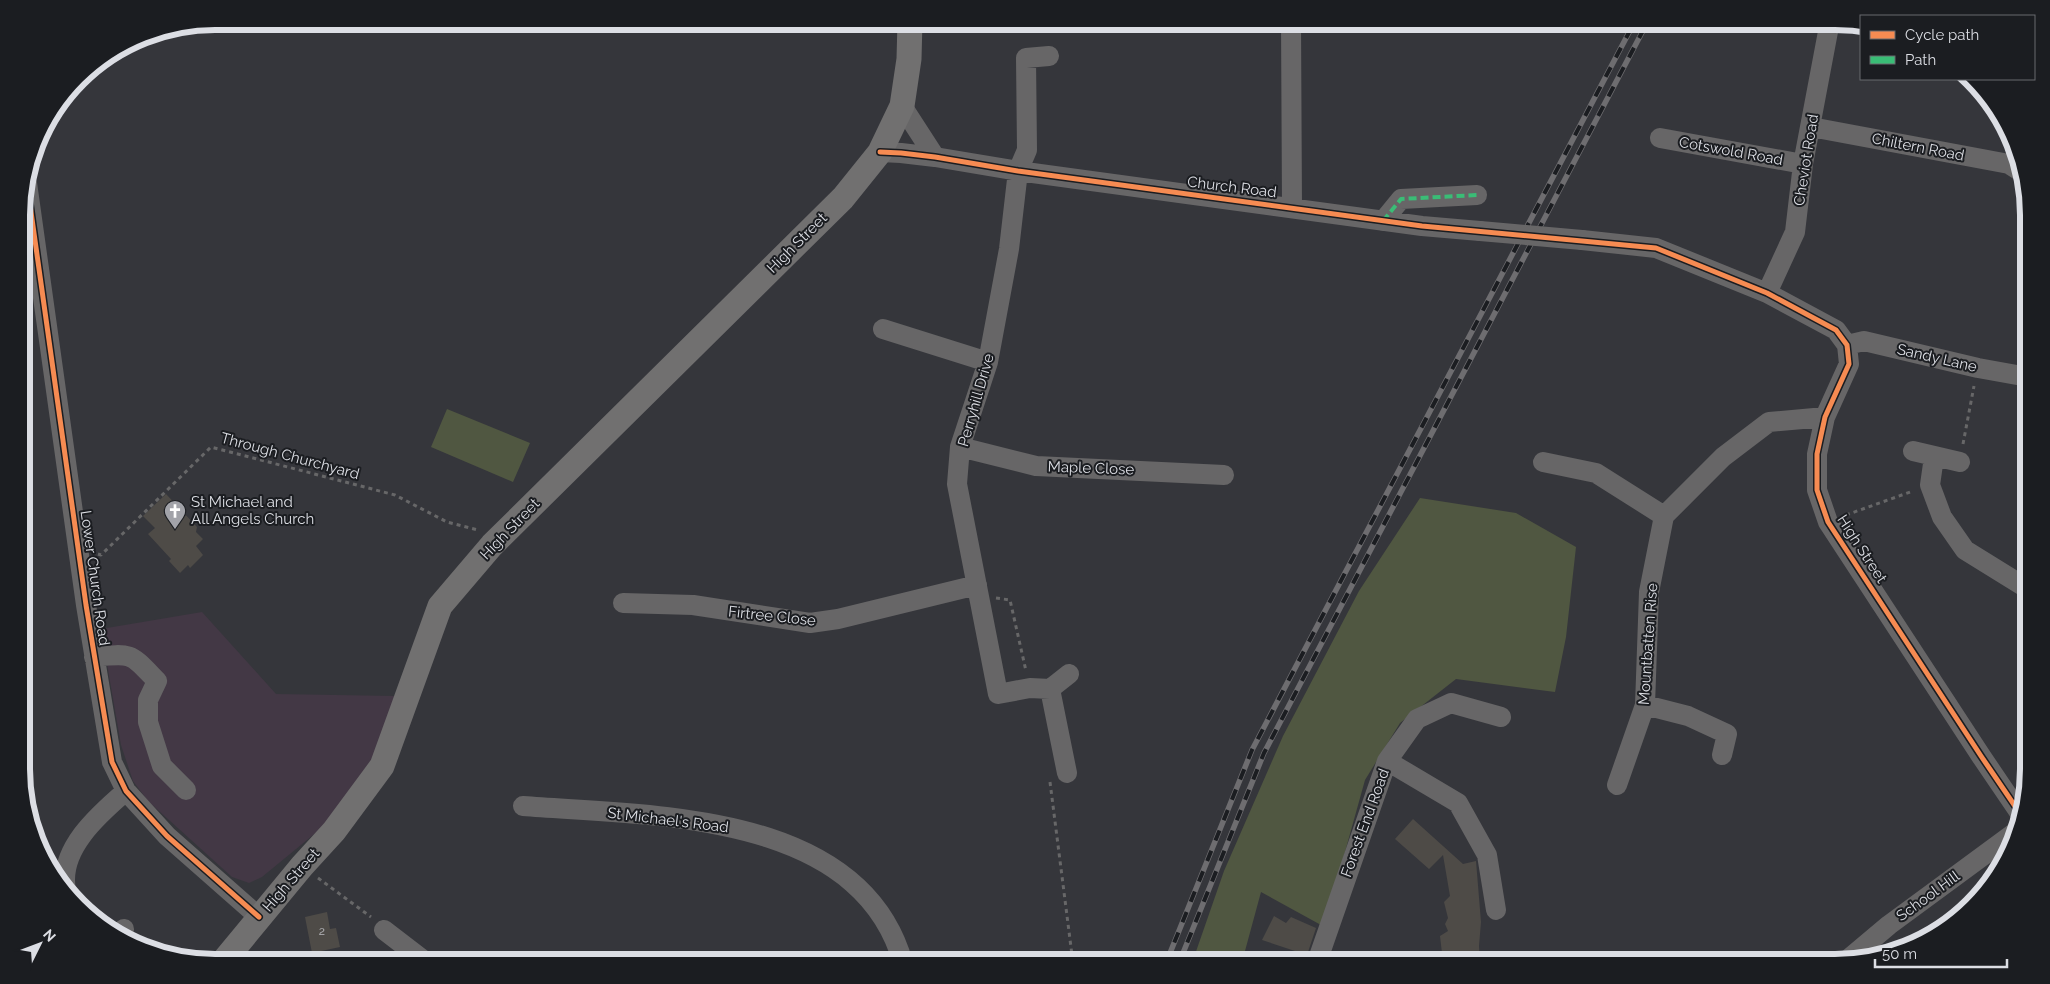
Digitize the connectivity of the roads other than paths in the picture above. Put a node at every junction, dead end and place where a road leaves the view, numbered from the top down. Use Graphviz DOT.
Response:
graph roads {
  1 [pos="910,30"];
  2 [pos="1291,30"];
  3 [pos="1828,30"];
  4 [pos="1049,56"];
  5 [pos="902,106"];
  6 [pos="1811,127"];
  7 [pos="1660,138"];
  8 [pos="880,152"];
  9 [pos="935,157"];
  10 [pos="1803,164"];
  11 [pos="2014,168"];
  12 [pos="1018,171"];
  13 [pos="1477,195"];
  14 [pos="30,204"];
  15 [pos="1292,208"];
  16 [pos="1383,221"];
  17 [pos="1767,293"];
  18 [pos="883,329"];
  19 [pos="1847,345"];
  20 [pos="988,362"];
  21 [pos="2020,376"];
  22 [pos="1825,417"];
  23 [pos="960,447"];
  24 [pos="1913,451"];
  25 [pos="1934,457"];
  26 [pos="1544,462"];
  27 [pos="1960,462"];
  28 [pos="1224,475"];
  29 [pos="1664,516"];
  30 [pos="2020,583"];
  31 [pos="977,585"];
  32 [pos="623,603"];
  33 [pos="94,657"];
  34 [pos="1069,674"];
  35 [pos="1050,689"];
  36 [pos="1645,705"];
  37 [pos="1501,718"];
  38 [pos="1722,754"];
  39 [pos="1387,762"];
  40 [pos="1059,779"];
  41 [pos="1617,785"];
  42 [pos="186,790"];
  43 [pos="126,791"];
  44 [pos="523,806"];
  45 [pos="2016,807"];
  46 [pos="2007,837"];
  47 [pos="64,877"];
  48 [pos="1496,910"];
  49 [pos="259,916"];
  50 [pos="384,930"];
  51 [pos="1856,952"];
  52 [pos="229,954"];
  53 [pos="415,954"];
  54 [pos="901,954"];
  55 [pos="1321,954"];
  1 -- 5 [label="main road, High Street"];
  2 -- 15 [label="street"];
  3 -- 6 [label="street, Cheviot Road"];
  4 -- 12 [label="street, Perryhill Drive"];
  5 -- 8 [label="main road, High Street"];
  5 -- 9 [label="street"];
  6 -- 10 [label="street, Cheviot Road"];
  6 -- 11 [label="street, Chiltern Road"];
  7 -- 10 [label="street, Cotswold Road"];
  8 -- 9 [label="street, Church Road"];
  8 -- 49 [label="main road, High Street"];
  9 -- 12 [label="street, Church Road"];
  10 -- 17 [label="street, Cheviot Road"];
  12 -- 15 [label="street, Church Road"];
  12 -- 20 [label="street, Perryhill Drive"];
  13 -- 16 [label="street"];
  14 -- 33 [label="street, Lower Church Road"];
  15 -- 16 [label="street, Church Road"];
  16 -- 17 [label="street, Church Road, bridge"];
  17 -- 19 [label="street"];
  18 -- 20 [label="street"];
  19 -- 21 [label="street, Sandy Lane"];
  19 -- 22 [label="street, High Street"];
  20 -- 23 [label="street, Perryhill Drive"];
  22 -- 29 [label="street"];
  22 -- 45 [label="street, High Street"];
  23 -- 28 [label="street, Maple Close"];
  23 -- 31 [label="street, Perryhill Drive"];
  24 -- 25 [label="street"];
  25 -- 27 [label="street"];
  25 -- 30 [label="street"];
  26 -- 29 [label="street"];
  29 -- 36 [label="street, Mountbatten Rise"];
  31 -- 32 [label="street, Firtree Close"];
  31 -- 35 [label="street, Perryhill Drive"];
  33 -- 42 [label="street"];
  33 -- 43 [label="street, Lower Church Road"];
  34 -- 35 [label="street"];
  35 -- 40 [label="street"];
  36 -- 38 [label="street"];
  36 -- 41 [label="street, Mountbatten Rise"];
  37 -- 39 [label="street, Forest End Road"];
  39 -- 48 [label="street"];
  39 -- 55 [label="street, Forest End Road"];
  43 -- 47 [label="street"];
  43 -- 49 [label="street, Lower Church Road"];
  44 -- 54 [label="street, St Michael's Road"];
  46 -- 51 [label="street, School Hill"];
  49 -- 52 [label="main road, High Street"];
  50 -- 53 [label="street"];
}
